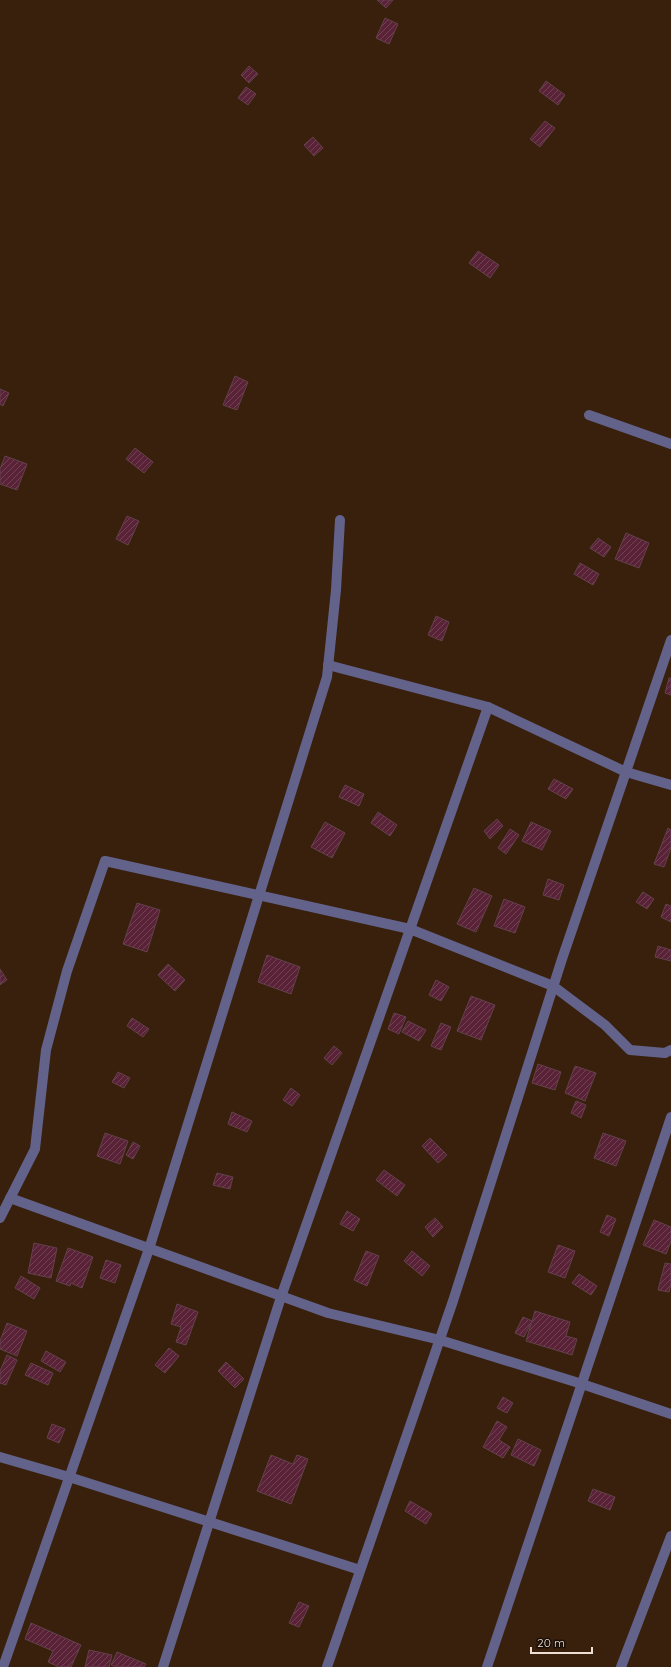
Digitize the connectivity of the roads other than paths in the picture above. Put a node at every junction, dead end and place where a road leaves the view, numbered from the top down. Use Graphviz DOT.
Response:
graph roads {
  1 [pos="589,415"];
  2 [pos="671,444"];
  3 [pos="340,520"];
  4 [pos="671,640"];
  5 [pos="328,665"];
  6 [pos="488,707"];
  7 [pos="626,772"];
  8 [pos="671,784"];
  9 [pos="259,895"];
  10 [pos="410,929"];
  11 [pos="553,986"];
  12 [pos="671,1050"];
  13 [pos="671,1116"];
  14 [pos="10,1198"];
  15 [pos="0,1218"];
  16 [pos="149,1249"];
  17 [pos="281,1297"];
  18 [pos="440,1340"];
  19 [pos="582,1384"];
  20 [pos="671,1414"];
  21 [pos="0,1457"];
  22 [pos="69,1477"];
  23 [pos="209,1522"];
  24 [pos="671,1536"];
  25 [pos="360,1570"];
  26 [pos="3,1667"];
  27 [pos="163,1667"];
  28 [pos="326,1667"];
  29 [pos="487,1667"];
  30 [pos="621,1667"];
  1 -- 2 [label="street"];
  3 -- 5 [label="street"];
  4 -- 7 [label="street"];
  5 -- 6 [label="street"];
  5 -- 9 [label="street"];
  6 -- 7 [label="street"];
  6 -- 10 [label="street"];
  7 -- 8 [label="street"];
  7 -- 11 [label="street"];
  9 -- 10 [label="street"];
  9 -- 14 [label="street"];
  9 -- 16 [label="street"];
  10 -- 11 [label="street"];
  10 -- 17 [label="street"];
  11 -- 12 [label="street"];
  11 -- 18 [label="street"];
  13 -- 19 [label="street"];
  14 -- 15 [label="street"];
  14 -- 16 [label="street"];
  16 -- 17 [label="street"];
  16 -- 22 [label="street"];
  17 -- 18 [label="street"];
  17 -- 23 [label="street"];
  18 -- 19 [label="street"];
  18 -- 25 [label="street"];
  19 -- 20 [label="street"];
  19 -- 29 [label="street"];
  21 -- 22 [label="street"];
  22 -- 23 [label="street"];
  22 -- 26 [label="street"];
  23 -- 25 [label="street"];
  23 -- 27 [label="street"];
  24 -- 30 [label="street"];
  25 -- 28 [label="street"];
}
